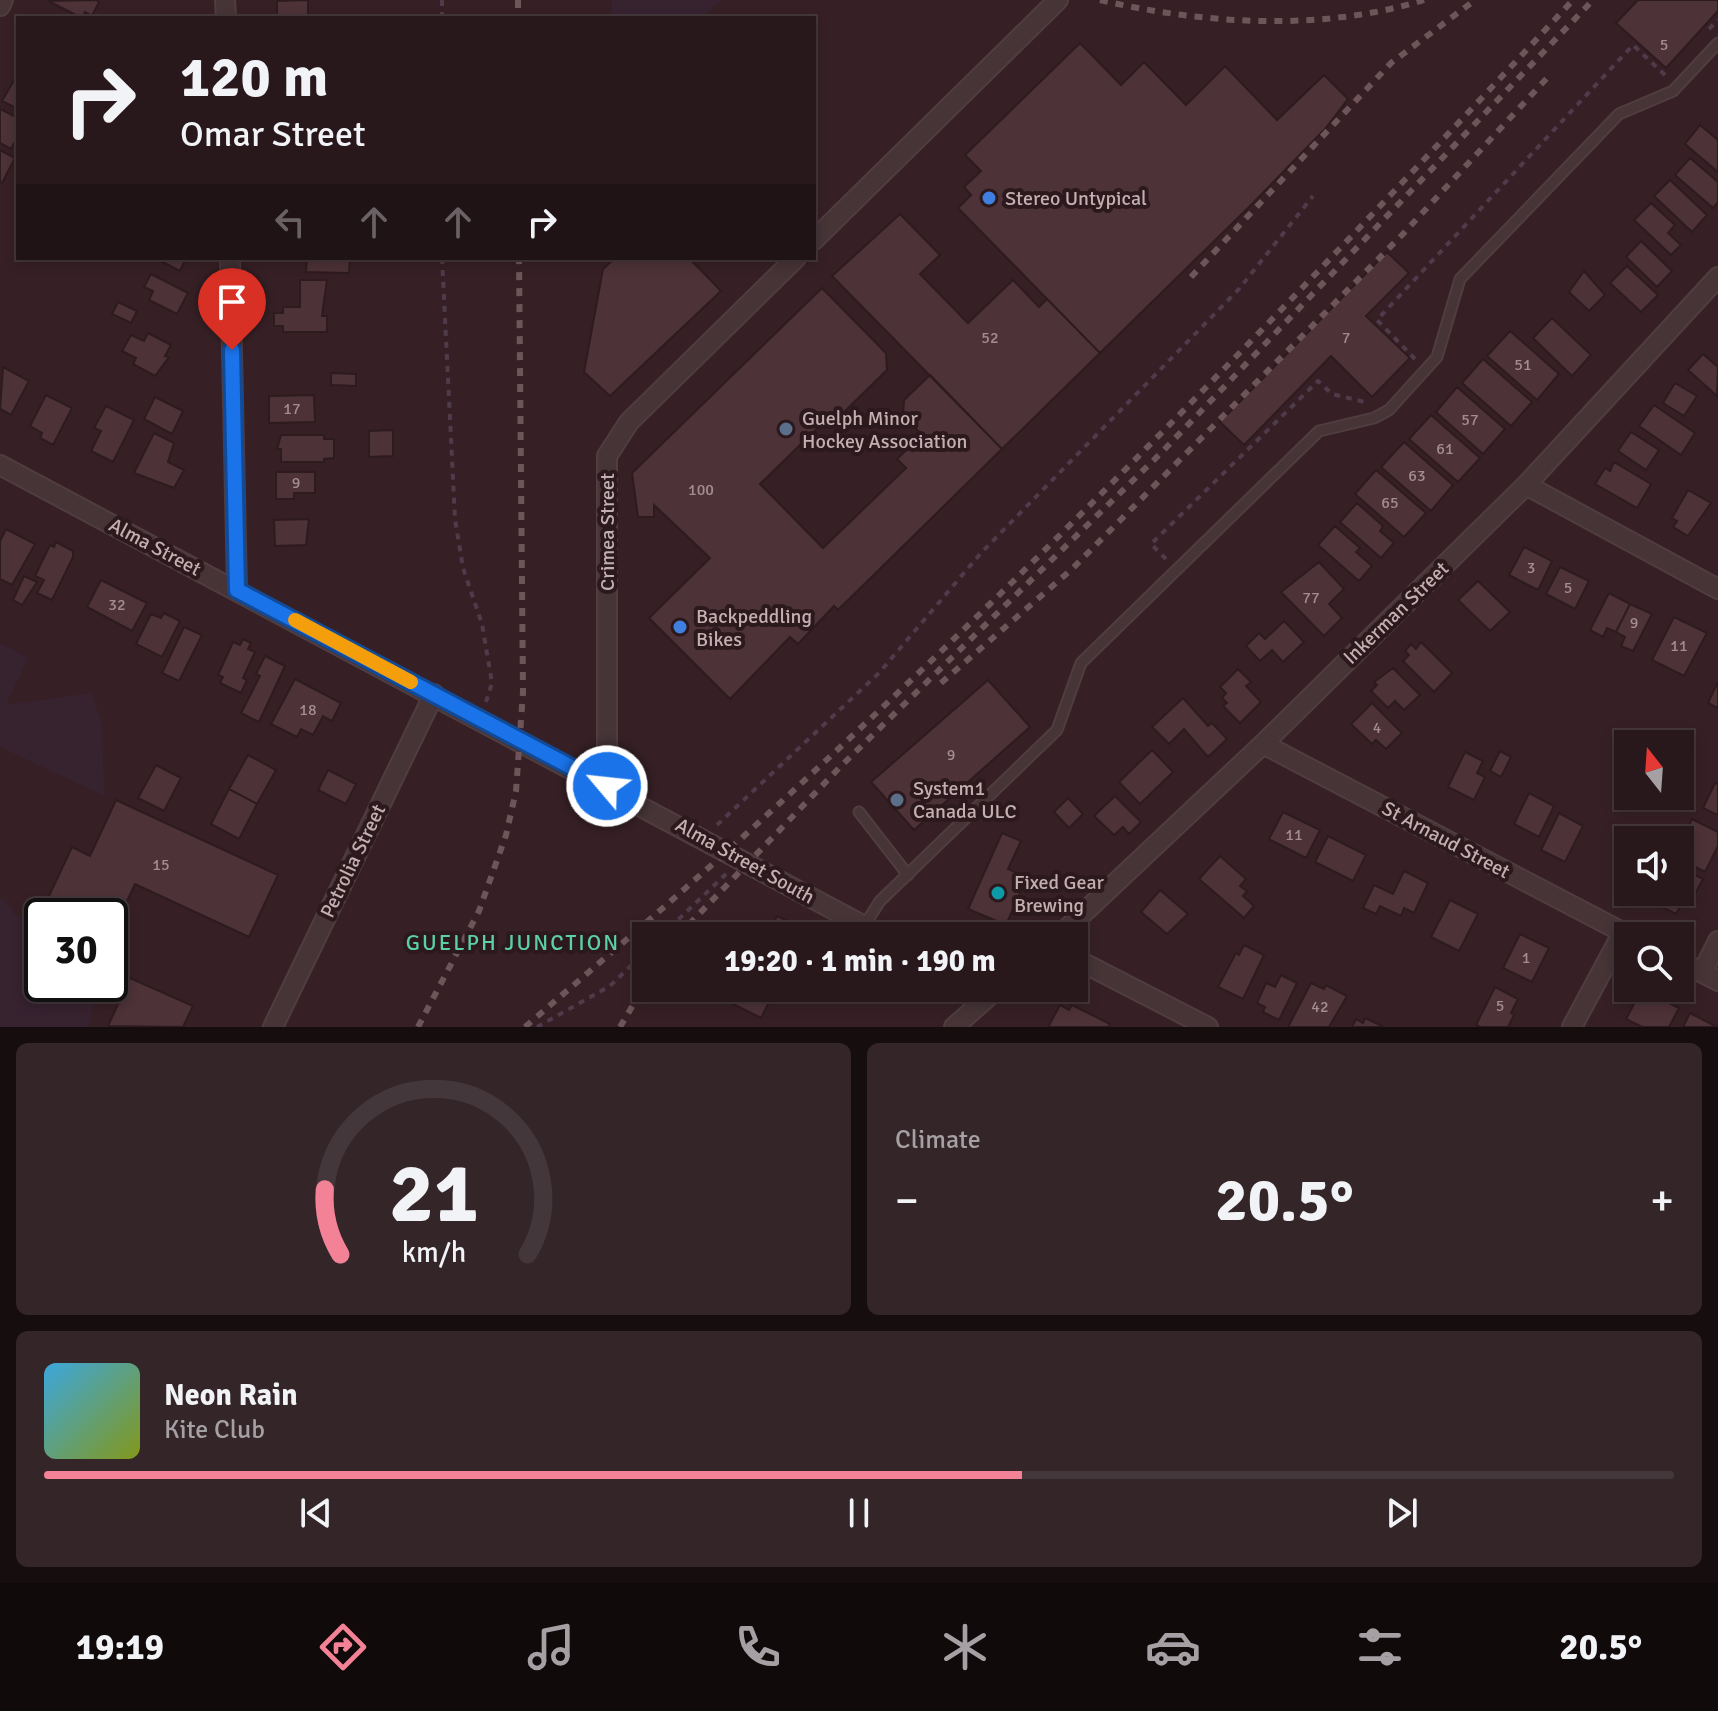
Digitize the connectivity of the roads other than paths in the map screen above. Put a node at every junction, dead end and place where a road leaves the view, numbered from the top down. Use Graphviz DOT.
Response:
graph roads {
  1 [pos="3,0"];
  2 [pos="1058,0"];
  3 [pos="0,6"];
  4 [pos="1718,43"];
  5 [pos="816,238"];
  6 [pos="230,260"];
  7 [pos="794,260"];
  8 [pos="1718,277"];
  9 [pos="0,465"];
  10 [pos="1526,485"];
  11 [pos="1718,589"];
  12 [pos="237,590"];
  13 [pos="434,694"];
  14 [pos="1263,744"];
  15 [pos="607,786"];
  16 [pos="859,812"];
  17 [pos="908,875"];
  18 [pos="857,922"];
  19 [pos="867,922"];
  20 [pos="1074,922"];
  21 [pos="1614,928"];
  22 [pos="1718,941"];
  23 [pos="1614,955"];
  24 [pos="1088,965"];
  25 [pos="1710,977"];
  26 [pos="977,1002"];
  27 [pos="981,1002"];
  28 [pos="979,1004"];
  29 [pos="273,1027"];
  30 [pos="954,1027"];
  31 [pos="1208,1027"];
  32 [pos="1572,1027"];
  1 -- 3 [label="street"];
  2 -- 5 [label="street"];
  4 -- 17 [label="lane"];
  6 -- 12 [label="street"];
  7 -- 15 [label="street, Crimea Street"];
  8 -- 10 [label="street, Inkerman Street"];
  9 -- 12 [label="street, Alma Street"];
  10 -- 11 [label="street"];
  10 -- 14 [label="street, Inkerman Street"];
  12 -- 13 [label="street, Alma Street"];
  13 -- 15 [label="street, Alma Street"];
  13 -- 29 [label="street, Petrolia Street"];
  14 -- 20 [label="street, Inkerman Street"];
  14 -- 21 [label="street, St Arnaud Street"];
  15 -- 18 [label="street, Alma Street South"];
  16 -- 17 [label="lane"];
  17 -- 19 [label="lane"];
  22 -- 25 [label="street"];
  23 -- 32 [label="street"];
  24 -- 31 [label="street"];
  26 -- 28 [label="street"];
  27 -- 28 [label="street"];
  28 -- 30 [label="street"];
}
